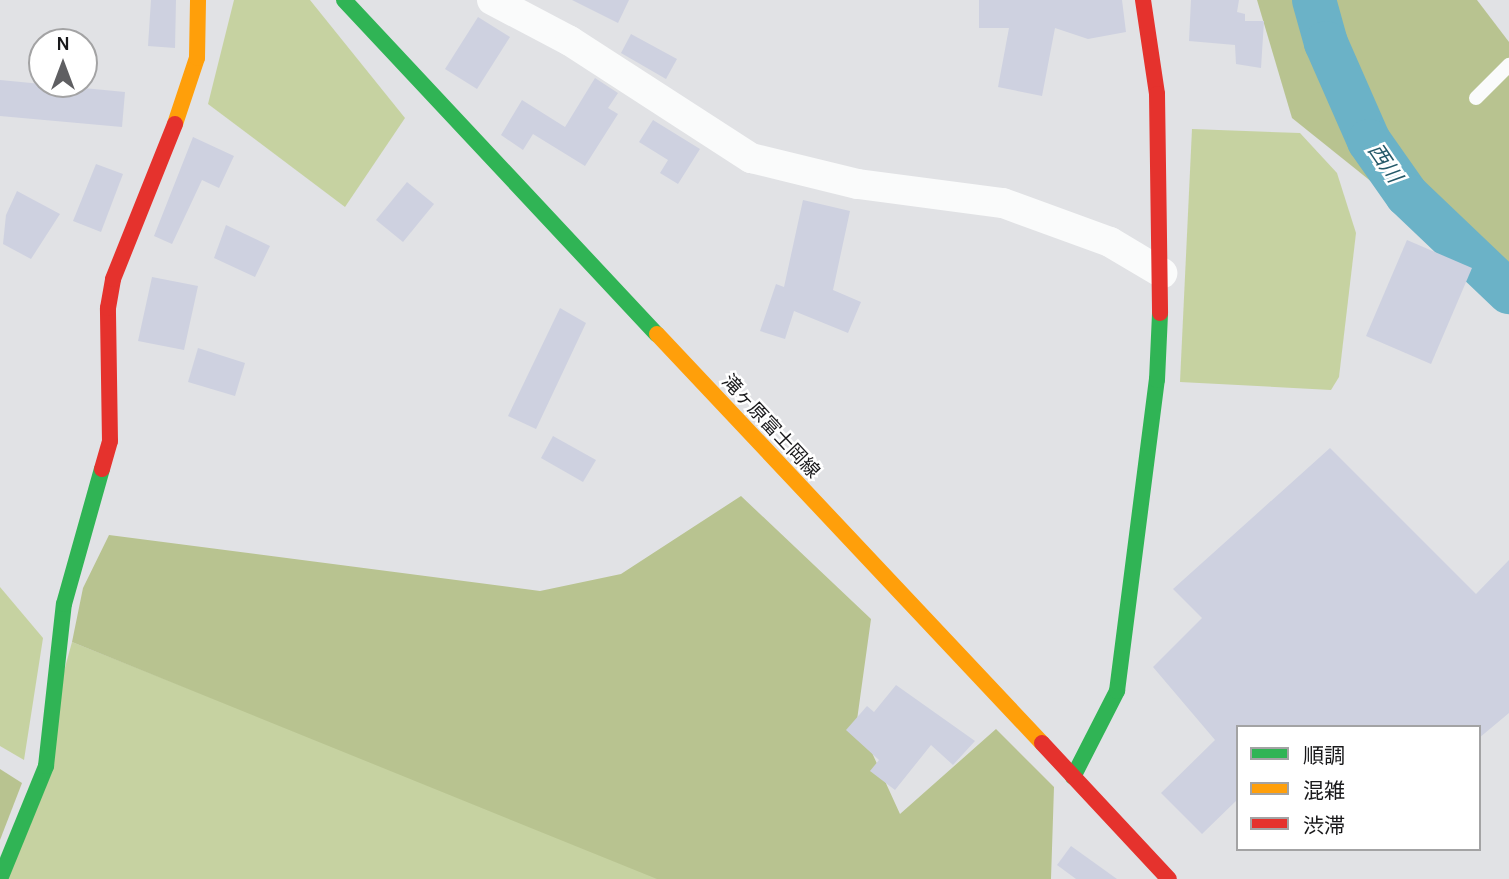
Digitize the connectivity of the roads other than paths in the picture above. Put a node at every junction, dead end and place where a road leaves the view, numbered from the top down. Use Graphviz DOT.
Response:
graph roads {
  1 [pos="198,0"];
  2 [pos="344,0"];
  3 [pos="492,0"];
  4 [pos="1143,0"];
  5 [pos="1509,65"];
  6 [pos="1476,98"];
  7 [pos="1162,273"];
  8 [pos="1073,777"];
  9 [pos="1,879"];
  10 [pos="1169,879"];
  1 -- 9 [label="street"];
  2 -- 8 [label="street, 滝ヶ原富士岡線"];
  3 -- 7 [label="street"];
  4 -- 7 [label="street"];
  5 -- 6 [label="lane"];
  7 -- 8 [label="street"];
  8 -- 10 [label="street, 滝ヶ原富士岡線"];
}
